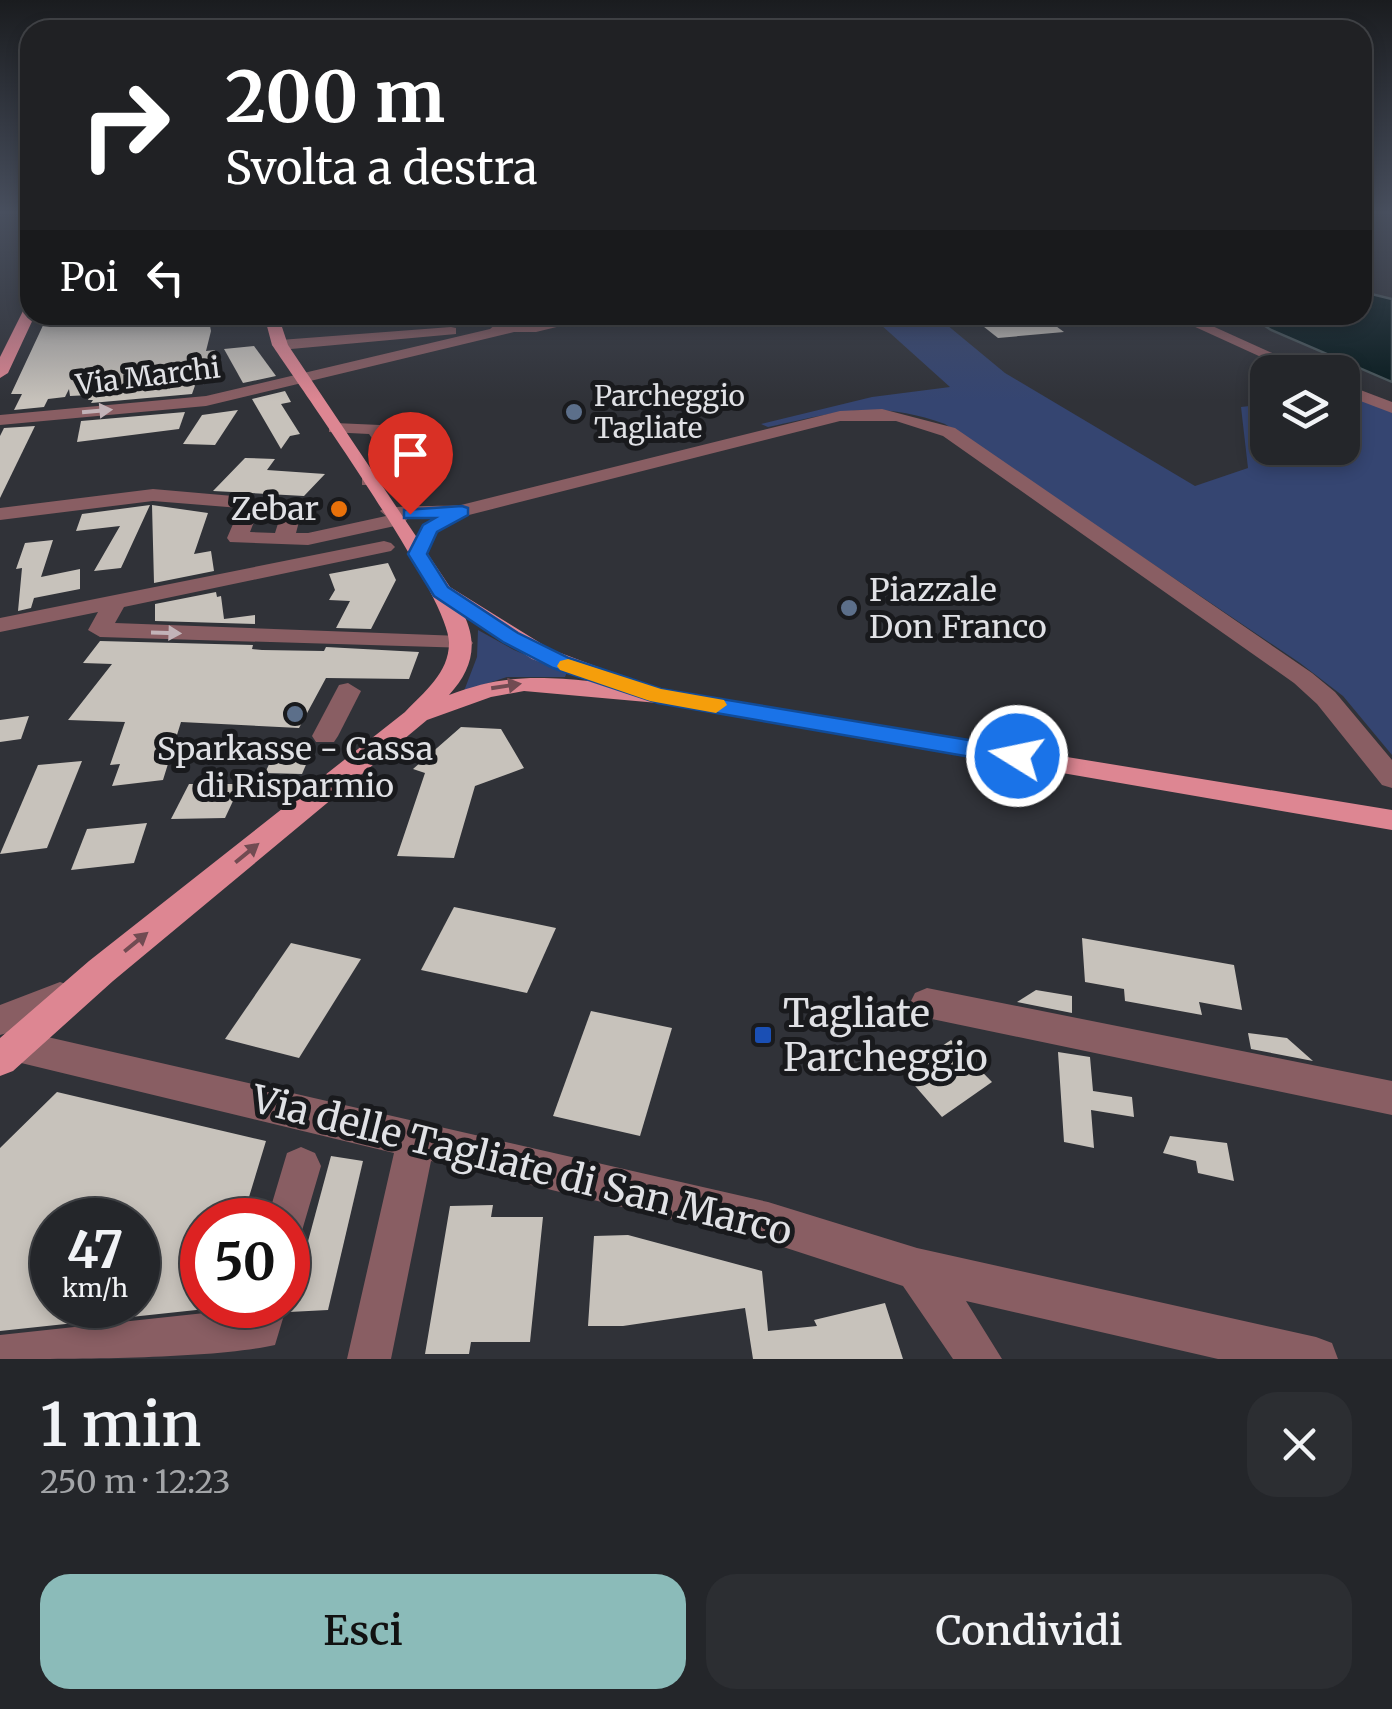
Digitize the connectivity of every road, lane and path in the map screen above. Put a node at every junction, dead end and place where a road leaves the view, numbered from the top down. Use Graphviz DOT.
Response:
graph roads {
  1 [pos="24,325"];
  2 [pos="339,325"];
  3 [pos="523,325"];
  4 [pos="551,325"];
  5 [pos="1199,325"];
  6 [pos="515,328"];
  7 [pos="275,330"];
  8 [pos="1267,355"];
  9 [pos="0,373"];
  10 [pos="302,380"];
  11 [pos="1360,395"];
  12 [pos="1392,408"];
  13 [pos="0,420"];
  14 [pos="335,428"];
  15 [pos="370,480"];
  16 [pos="252,502"];
  17 [pos="462,512"];
  18 [pos="0,514"];
  19 [pos="393,516"];
  20 [pos="284,539"];
  21 [pos="308,539"];
  22 [pos="384,547"];
  23 [pos="418,554"];
  24 [pos="313,563"];
  25 [pos="441,591"];
  26 [pos="115,602"];
  27 [pos="0,625"];
  28 [pos="462,643"];
  29 [pos="348,691"];
  30 [pos="658,696"];
  31 [pos="414,718"];
  32 [pos="324,736"];
  33 [pos="1392,778"];
  34 [pos="1392,820"];
  35 [pos="927,1003"];
  36 [pos="6,1042"];
  37 [pos="1392,1098"];
  38 [pos="416,1138"];
  39 [pos="301,1166"];
  40 [pos="293,1198"];
  41 [pos="918,1269"];
  42 [pos="260,1328"];
  43 [pos="0,1357"];
  44 [pos="369,1359"];
  45 [pos="980,1359"];
  46 [pos="1316,1359"];
  1 -- 9 [label="main road"];
  2 -- 7 [label="street"];
  3 -- 6 [label="street"];
  4 -- 6 [label="street"];
  5 -- 8 [label="street"];
  6 -- 7 [label="street"];
  6 -- 10 [label="street, Via Marchi"];
  7 -- 10 [label="main road"];
  13 -- 10 [label="street, Via Marchi, one-way"];
  10 -- 14 [label="main road"];
  11 -- 12 [label="street"];
  14 -- 15 [label="main road"];
  14 -- 15 [label="street"];
  15 -- 19 [label="main road"];
  16 -- 18 [label="street"];
  16 -- 20 [label="street"];
  16 -- 20 [label="street"];
  17 -- 19 [label="street"];
  17 -- 23 [label="street"];
  17 -- 33 [label="street"];
  19 -- 21 [label="street"];
  19 -- 23 [label="main road"];
  20 -- 21 [label="street"];
  21 -- 24 [label="street"];
  22 -- 24 [label="street"];
  23 -- 25 [label="main road"];
  24 -- 26 [label="street"];
  25 -- 28 [label="main road"];
  25 -- 30 [label="main road"];
  26 -- 27 [label="street"];
  26 -- 28 [label="street, one-way"];
  28 -- 31 [label="main road"];
  29 -- 32 [label="street"];
  31 -- 30 [label="main road, one-way"];
  30 -- 34 [label="main road"];
  36 -- 31 [label="main road, one-way"];
  35 -- 37 [label="street"];
  36 -- 38 [label="street, Via delle Tagliate di San Marco"];
  38 -- 41 [label="street, Via delle Tagliate di San Marco"];
  38 -- 44 [label="street"];
  39 -- 40 [label="street"];
  41 -- 45 [label="street"];
  41 -- 46 [label="street, Via delle Tagliate di San Marco"];
  42 -- 43 [label="street"];
}
